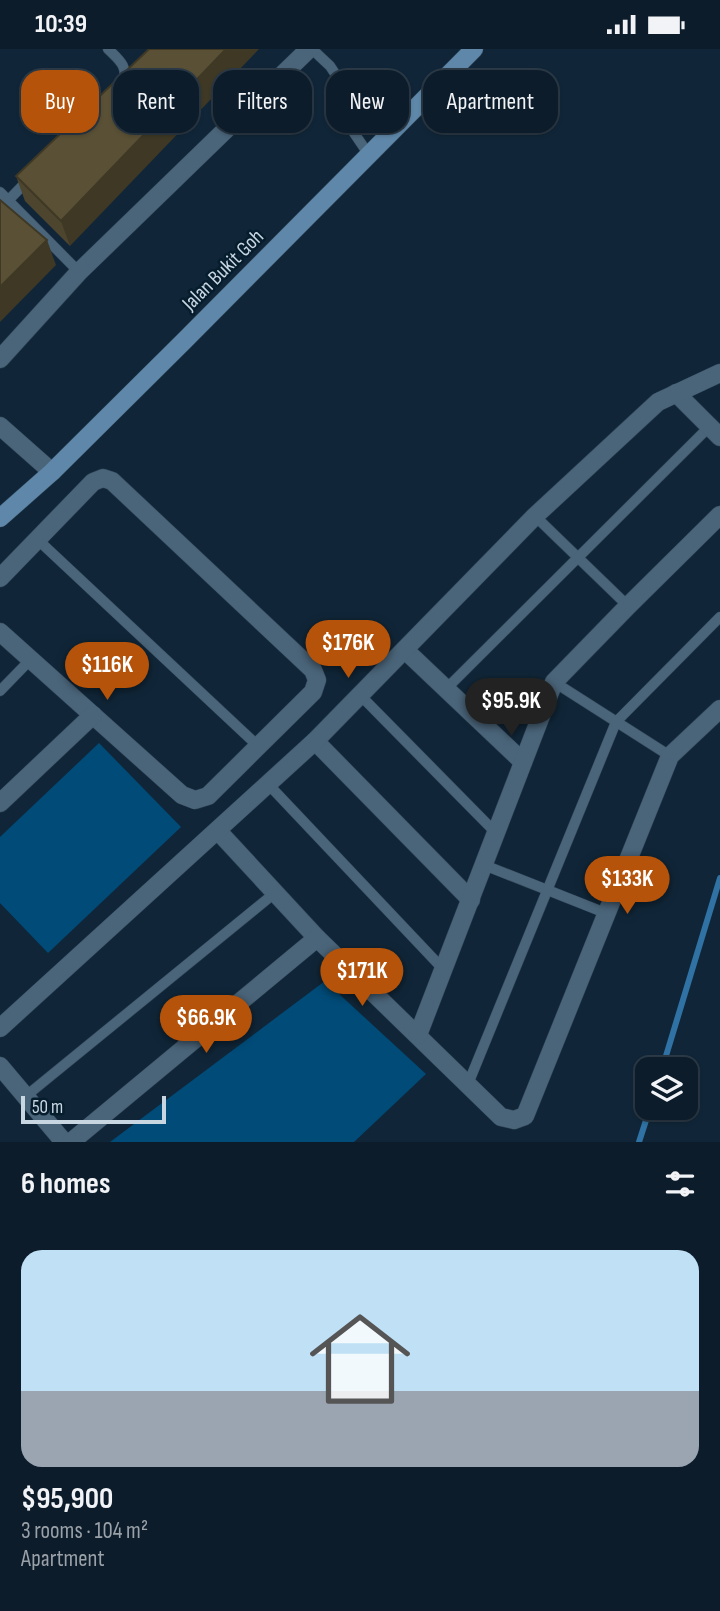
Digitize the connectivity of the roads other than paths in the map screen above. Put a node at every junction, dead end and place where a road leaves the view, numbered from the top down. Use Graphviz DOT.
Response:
graph roads {
  1 [pos="107,49"];
  2 [pos="310,49"];
  3 [pos="474,49"];
  4 [pos="124,70"];
  5 [pos="369,155"];
  6 [pos="37,170"];
  7 [pos="4,196"];
  8 [pos="0,209"];
  9 [pos="79,272"];
  10 [pos="0,359"];
  11 [pos="720,373"];
  12 [pos="676,393"];
  13 [pos="0,426"];
  14 [pos="715,432"];
  15 [pos="52,472"];
  16 [pos="720,515"];
  17 [pos="535,516"];
  18 [pos="0,518"];
  19 [pos="37,540"];
  20 [pos="579,558"];
  21 [pos="0,577"];
  22 [pos="628,605"];
  23 [pos="720,617"];
  24 [pos="0,632"];
  25 [pos="405,650"];
  26 [pos="30,659"];
  27 [pos="554,682"];
  28 [pos="445,690"];
  29 [pos="0,691"];
  30 [pos="360,695"];
  31 [pos="720,709"];
  32 [pos="93,715"];
  33 [pos="616,722"];
  34 [pos="314,741"];
  35 [pos="258,746"];
  36 [pos="670,756"];
  37 [pos="523,762"];
  38 [pos="268,784"];
  39 [pos="0,803"];
  40 [pos="218,831"];
  41 [pos="495,832"];
  42 [pos="484,865"];
  43 [pos="548,891"];
  44 [pos="276,892"];
  45 [pos="471,900"];
  46 [pos="608,914"];
  47 [pos="317,937"];
  48 [pos="443,969"];
  49 [pos="0,1028"];
  50 [pos="418,1035"];
  51 [pos="0,1066"];
  52 [pos="468,1084"];
  53 [pos="26,1096"];
  54 [pos="64,1142"];
  55 [pos="71,1142"];
  1 -- 4 [label="lane"];
  2 -- 5 [label="lane"];
  2 -- 9 [label="street"];
  3 -- 5 [label="main road, Jalan Bukit Goh"];
  5 -- 15 [label="main road, Jalan Bukit Goh"];
  6 -- 7 [label="lane"];
  7 -- 8 [label="lane"];
  7 -- 9 [label="lane"];
  9 -- 10 [label="street"];
  11 -- 12 [label="street"];
  12 -- 14 [label="street"];
  12 -- 17 [label="street"];
  13 -- 15 [label="street"];
  14 -- 20 [label="lane"];
  15 -- 18 [label="main road, Jalan Bukit Goh"];
  16 -- 22 [label="street"];
  17 -- 20 [label="lane"];
  17 -- 25 [label="street"];
  19 -- 21 [label="street"];
  19 -- 35 [label="lane"];
  19 -- 35 [label="street"];
  20 -- 22 [label="lane"];
  20 -- 28 [label="lane"];
  22 -- 27 [label="street"];
  23 -- 33 [label="lane"];
  24 -- 26 [label="street"];
  25 -- 28 [label="street"];
  25 -- 30 [label="street"];
  26 -- 29 [label="lane"];
  26 -- 32 [label="street"];
  27 -- 33 [label="lane"];
  27 -- 37 [label="street"];
  28 -- 37 [label="street"];
  30 -- 34 [label="street"];
  30 -- 41 [label="lane"];
  31 -- 36 [label="street"];
  32 -- 35 [label="street"];
  32 -- 39 [label="street"];
  33 -- 36 [label="lane"];
  33 -- 43 [label="lane"];
  34 -- 38 [label="street"];
  34 -- 45 [label="street"];
  36 -- 46 [label="street"];
  37 -- 41 [label="street"];
  38 -- 40 [label="street"];
  38 -- 48 [label="lane"];
  40 -- 44 [label="street"];
  40 -- 49 [label="street"];
  41 -- 42 [label="street"];
  42 -- 43 [label="lane"];
  42 -- 45 [label="street"];
  43 -- 46 [label="lane"];
  43 -- 52 [label="lane"];
  44 -- 47 [label="street"];
  44 -- 53 [label="lane"];
  45 -- 48 [label="street"];
  46 -- 52 [label="street"];
  47 -- 50 [label="street"];
  47 -- 55 [label="street"];
  48 -- 50 [label="street"];
  50 -- 52 [label="street"];
  51 -- 53 [label="street"];
  53 -- 54 [label="street"];
}
